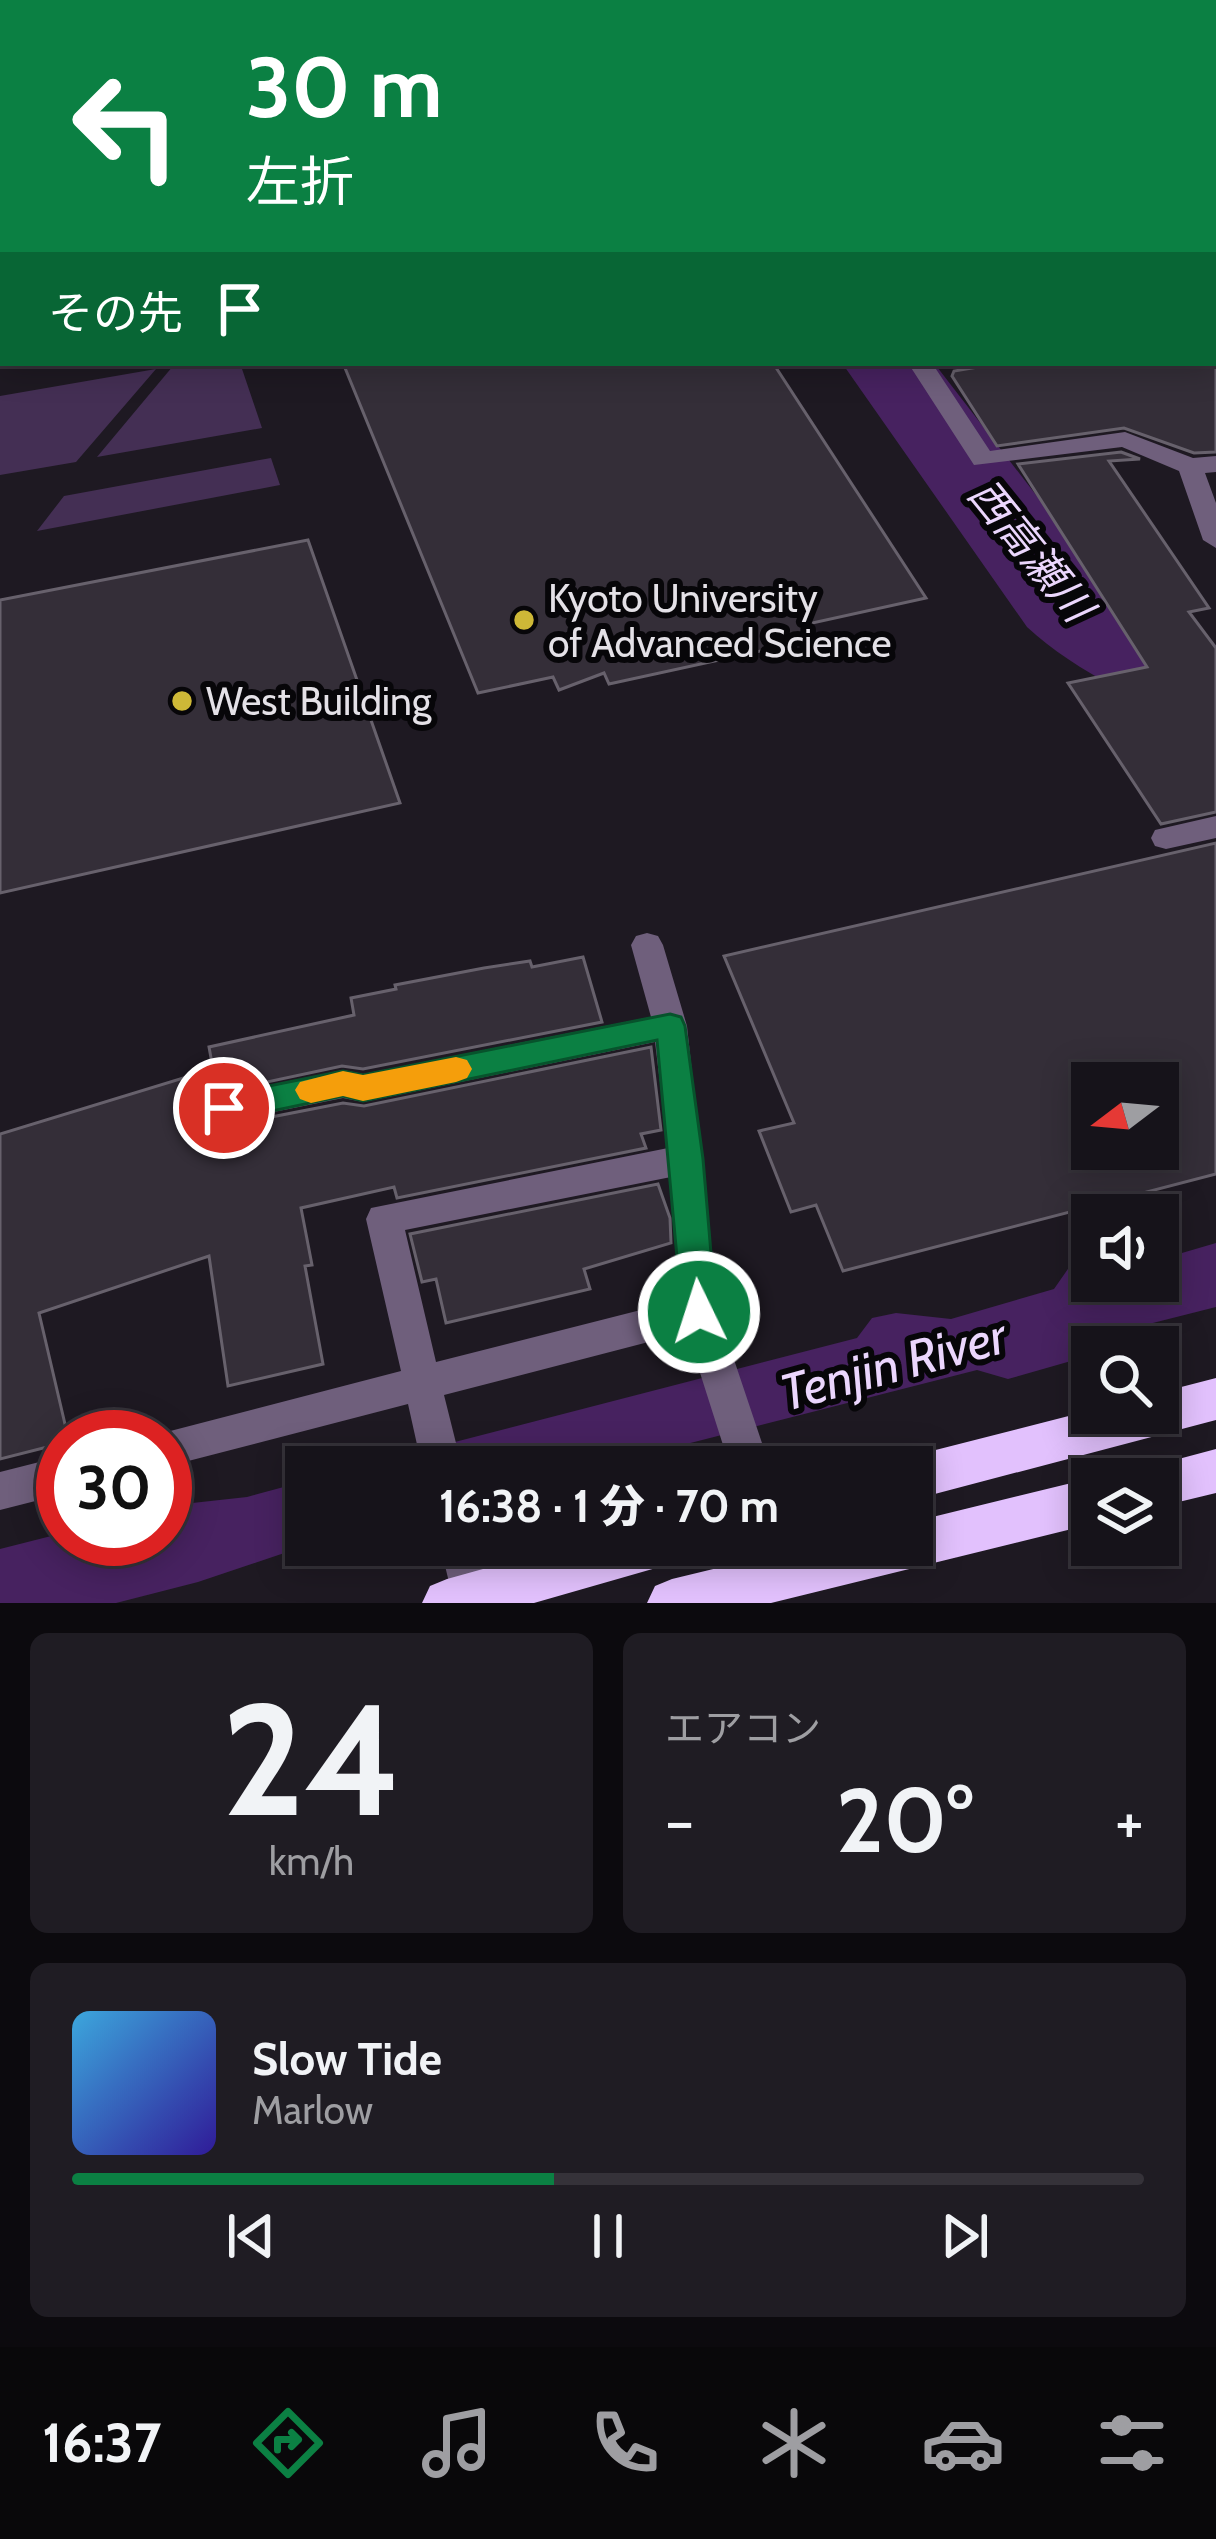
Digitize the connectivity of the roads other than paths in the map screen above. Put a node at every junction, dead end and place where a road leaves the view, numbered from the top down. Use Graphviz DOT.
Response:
graph roads {
  1 [pos="922,366"];
  2 [pos="1203,465"];
  3 [pos="1216,540"];
  4 [pos="1216,827"];
  5 [pos="1166,838"];
  6 [pos="647,945"];
  7 [pos="670,1026"];
  8 [pos="224,1108"];
  9 [pos="687,1159"];
  10 [pos="702,1324"];
  11 [pos="424,1396"];
  12 [pos="1216,1399"];
  13 [pos="192,1443"];
  14 [pos="437,1446"];
  15 [pos="743,1446"];
  16 [pos="1216,1471"];
  17 [pos="933,1473"];
  18 [pos="1179,1480"];
  19 [pos="36,1482"];
  20 [pos="0,1491"];
  21 [pos="1071,1506"];
  22 [pos="933,1540"];
  23 [pos="524,1566"];
  24 [pos="824,1566"];
  25 [pos="461,1576"];
  26 [pos="672,1603"];
  1 -- 2 [label="street"];
  2 -- 3 [label="street"];
  4 -- 5 [label="street"];
  6 -- 7 [label="street"];
  7 -- 8 [label="street"];
  7 -- 9 [label="street"];
  9 -- 10 [label="street"];
  9 -- 11 [label="street"];
  10 -- 11 [label="street"];
  10 -- 15 [label="street"];
  11 -- 13 [label="street"];
  11 -- 14 [label="street"];
  12 -- 17 [label="highway"];
  16 -- 18 [label="highway"];
  19 -- 20 [label="street"];
  21 -- 22 [label="highway"];
  23 -- 25 [label="highway"];
  24 -- 26 [label="highway"];
}
